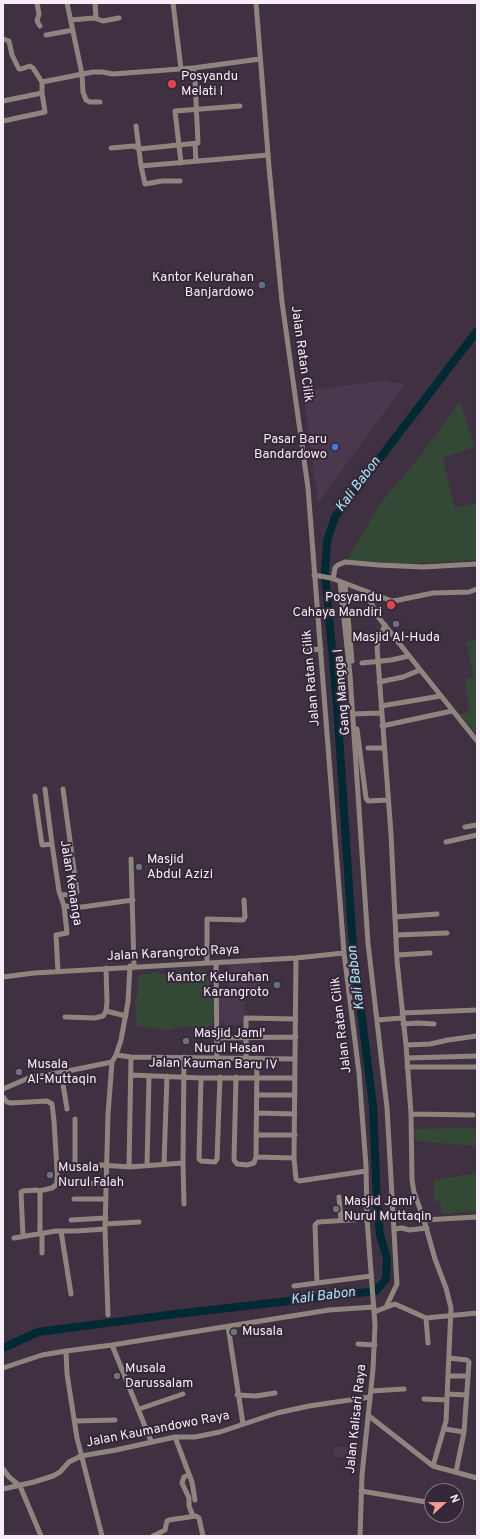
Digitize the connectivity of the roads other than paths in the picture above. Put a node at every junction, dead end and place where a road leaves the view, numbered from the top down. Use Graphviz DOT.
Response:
graph roads {
  1 [pos="37,3"];
  2 [pos="67,3"];
  3 [pos="95,3"];
  4 [pos="173,3"];
  5 [pos="256,3"];
  6 [pos="96,18"];
  7 [pos="120,18"];
  8 [pos="71,20"];
  9 [pos="40,26"];
  10 [pos="73,30"];
  11 [pos="46,35"];
  12 [pos="3,39"];
  13 [pos="260,59"];
  14 [pos="193,68"];
  15 [pos="181,69"];
  16 [pos="82,74"];
  17 [pos="42,82"];
  18 [pos="42,93"];
  19 [pos="3,101"];
  20 [pos="100,102"];
  21 [pos="240,106"];
  22 [pos="196,110"];
  23 [pos="3,121"];
  24 [pos="136,126"];
  25 [pos="195,144"];
  26 [pos="179,145"];
  27 [pos="111,148"];
  28 [pos="139,149"];
  29 [pos="268,155"];
  30 [pos="196,162"];
  31 [pos="181,163"];
  32 [pos="141,166"];
  33 [pos="180,181"];
  34 [pos="477,564"];
  35 [pos="316,575"];
  36 [pos="332,578"];
  37 [pos="342,583"];
  38 [pos="477,589"];
  39 [pos="365,591"];
  40 [pos="385,625"];
  41 [pos="409,656"];
  42 [pos="378,662"];
  43 [pos="362,663"];
  44 [pos="420,670"];
  45 [pos="379,682"];
  46 [pos="441,696"];
  47 [pos="381,706"];
  48 [pos="452,711"];
  49 [pos="381,713"];
  50 [pos="354,714"];
  51 [pos="382,726"];
  52 [pos="477,742"];
  53 [pos="368,748"];
  54 [pos="383,748"];
  55 [pos="45,789"];
  56 [pos="63,789"];
  57 [pos="35,796"];
  58 [pos="388,800"];
  59 [pos="477,825"];
  60 [pos="465,827"];
  61 [pos="477,835"];
  62 [pos="446,842"];
  63 [pos="52,844"];
  64 [pos="131,859"];
  65 [pos="60,895"];
  66 [pos="132,900"];
  67 [pos="244,900"];
  68 [pos="64,906"];
  69 [pos="437,914"];
  70 [pos="395,917"];
  71 [pos="447,933"];
  72 [pos="396,935"];
  73 [pos="344,953"];
  74 [pos="430,953"];
  75 [pos="397,955"];
  76 [pos="296,958"];
  77 [pos="216,962"];
  78 [pos="207,963"];
  79 [pos="132,966"];
  80 [pos="106,968"];
  81 [pos="58,972"];
  82 [pos="3,977"];
  83 [pos="477,1010"];
  84 [pos="106,1011"];
  85 [pos="126,1016"];
  86 [pos="65,1017"];
  87 [pos="296,1019"];
  88 [pos="402,1019"];
  89 [pos="377,1020"];
  90 [pos="434,1024"];
  91 [pos="477,1036"];
  92 [pos="296,1037"];
  93 [pos="218,1038"];
  94 [pos="246,1038"];
  95 [pos="406,1045"];
  96 [pos="116,1055"];
  97 [pos="477,1056"];
  98 [pos="131,1057"];
  99 [pos="184,1057"];
  100 [pos="217,1058"];
  101 [pos="246,1058"];
  102 [pos="257,1058"];
  103 [pos="406,1058"];
  104 [pos="295,1059"];
  105 [pos="112,1062"];
  106 [pos="407,1067"];
  107 [pos="477,1067"];
  108 [pos="61,1072"];
  109 [pos="131,1075"];
  110 [pos="149,1076"];
  111 [pos="167,1076"];
  112 [pos="183,1077"];
  113 [pos="220,1077"];
  114 [pos="257,1077"];
  115 [pos="201,1078"];
  116 [pos="236,1078"];
  117 [pos="295,1078"];
  118 [pos="3,1089"];
  119 [pos="257,1095"];
  120 [pos="295,1095"];
  121 [pos="3,1097"];
  122 [pos="67,1109"];
  123 [pos="257,1113"];
  124 [pos="295,1114"];
  125 [pos="411,1114"];
  126 [pos="473,1115"];
  127 [pos="75,1119"];
  128 [pos="256,1135"];
  129 [pos="295,1136"];
  130 [pos="256,1157"];
  131 [pos="294,1158"];
  132 [pos="183,1163"];
  133 [pos="164,1164"];
  134 [pos="106,1165"];
  135 [pos="130,1166"];
  136 [pos="147,1166"];
  137 [pos="75,1168"];
  138 [pos="57,1170"];
  139 [pos="366,1171"];
  140 [pos="58,1183"];
  141 [pos="106,1183"];
  142 [pos="39,1191"];
  143 [pos="339,1197"];
  144 [pos="74,1199"];
  145 [pos="106,1199"];
  146 [pos="184,1204"];
  147 [pos="477,1217"];
  148 [pos="367,1219"];
  149 [pos="71,1220"];
  150 [pos="341,1220"];
  151 [pos="424,1220"];
  152 [pos="139,1222"];
  153 [pos="105,1224"];
  154 [pos="427,1228"];
  155 [pos="395,1229"];
  156 [pos="61,1231"];
  157 [pos="41,1233"];
  158 [pos="23,1236"];
  159 [pos="14,1238"];
  160 [pos="42,1253"];
  161 [pos="371,1279"];
  162 [pos="317,1283"];
  163 [pos="294,1286"];
  164 [pos="70,1294"];
  165 [pos="386,1307"];
  166 [pos="374,1308"];
  167 [pos="477,1313"];
  168 [pos="108,1315"];
  169 [pos="450,1316"];
  170 [pos="426,1318"];
  171 [pos="228,1326"];
  172 [pos="428,1343"];
  173 [pos="358,1344"];
  174 [pos="112,1345"];
  175 [pos="375,1345"];
  176 [pos="66,1350"];
  177 [pos="449,1358"];
  178 [pos="3,1368"];
  179 [pos="448,1376"];
  180 [pos="468,1376"];
  181 [pos="404,1389"];
  182 [pos="371,1391"];
  183 [pos="274,1393"];
  184 [pos="183,1394"];
  185 [pos="237,1395"];
  186 [pos="467,1395"];
  187 [pos="370,1397"];
  188 [pos="447,1397"];
  189 [pos="424,1399"];
  190 [pos="139,1409"];
  191 [pos="369,1416"];
  192 [pos="115,1420"];
  193 [pos="74,1421"];
  194 [pos="243,1424"];
  195 [pos="445,1429"];
  196 [pos="464,1432"];
  197 [pos="176,1437"];
  198 [pos="151,1442"];
  199 [pos="81,1456"];
  200 [pos="433,1466"];
  201 [pos="3,1469"];
  202 [pos="456,1472"];
  203 [pos="189,1475"];
  204 [pos="477,1478"];
  205 [pos="20,1486"];
  206 [pos="3,1489"];
  207 [pos="361,1491"];
  208 [pos="195,1500"];
  209 [pos="424,1502"];
  210 [pos="193,1516"];
  211 [pos="41,1536"];
  212 [pos="102,1536"];
  213 [pos="153,1536"];
  214 [pos="203,1536"];
  215 [pos="360,1536"];
  1 -- 9 [label="street"];
  2 -- 8 [label="street"];
  3 -- 6 [label="street"];
  4 -- 15 [label="street"];
  5 -- 13 [label="street, Jalan Ratan Cilik"];
  6 -- 7 [label="street"];
  6 -- 8 [label="street"];
  8 -- 10 [label="street"];
  10 -- 11 [label="street"];
  10 -- 16 [label="street"];
  12 -- 17 [label="street"];
  13 -- 14 [label="street"];
  13 -- 29 [label="street, Jalan Ratan Cilik"];
  14 -- 15 [label="street"];
  14 -- 22 [label="street"];
  15 -- 16 [label="street"];
  16 -- 17 [label="street"];
  16 -- 20 [label="street"];
  17 -- 18 [label="street"];
  18 -- 19 [label="street"];
  18 -- 23 [label="street"];
  21 -- 22 [label="street"];
  22 -- 25 [label="street"];
  22 -- 26 [label="street"];
  24 -- 28 [label="street"];
  25 -- 26 [label="street"];
  25 -- 30 [label="street"];
  26 -- 28 [label="street"];
  26 -- 31 [label="street"];
  27 -- 28 [label="street"];
  28 -- 32 [label="street"];
  29 -- 30 [label="street"];
  29 -- 35 [label="street, Jalan Ratan Cilik"];
  30 -- 31 [label="street"];
  31 -- 32 [label="street"];
  32 -- 33 [label="street"];
  34 -- 36 [label="street"];
  35 -- 36 [label="street"];
  35 -- 73 [label="street, Jalan Ratan Cilik"];
  36 -- 37 [label="street"];
  37 -- 39 [label="street"];
  37 -- 50 [label="street, Gang Mangga I"];
  38 -- 39 [label="street"];
  39 -- 40 [label="street"];
  40 -- 41 [label="street"];
  40 -- 42 [label="street"];
  41 -- 42 [label="street"];
  41 -- 44 [label="street"];
  42 -- 43 [label="street"];
  42 -- 45 [label="street"];
  44 -- 45 [label="street"];
  44 -- 46 [label="street"];
  45 -- 47 [label="street"];
  46 -- 47 [label="street"];
  46 -- 48 [label="street"];
  47 -- 49 [label="street"];
  48 -- 51 [label="street"];
  48 -- 52 [label="street"];
  49 -- 50 [label="street"];
  49 -- 51 [label="street"];
  50 -- 58 [label="street, Gang Mangga I"];
  50 -- 89 [label="street"];
  51 -- 54 [label="street"];
  53 -- 54 [label="street"];
  54 -- 58 [label="street"];
  55 -- 63 [label="street, Jalan Kenanga"];
  56 -- 65 [label="street"];
  57 -- 63 [label="street"];
  58 -- 70 [label="street"];
  59 -- 60 [label="street"];
  61 -- 62 [label="street"];
  63 -- 65 [label="street, Jalan Kenanga"];
  64 -- 66 [label="street"];
  65 -- 68 [label="street, Jalan Kenanga"];
  66 -- 68 [label="street"];
  66 -- 79 [label="street"];
  67 -- 78 [label="street"];
  68 -- 81 [label="street, Jalan Kenanga"];
  69 -- 70 [label="street"];
  70 -- 72 [label="street"];
  71 -- 72 [label="street"];
  72 -- 75 [label="street"];
  73 -- 76 [label="street, Jalan Karangroto Raya"];
  73 -- 139 [label="street, Jalan Ratan Cilik"];
  74 -- 75 [label="street"];
  75 -- 88 [label="street"];
  76 -- 77 [label="street, Jalan Karangroto Raya"];
  76 -- 87 [label="street"];
  77 -- 78 [label="street, Jalan Karangroto Raya"];
  77 -- 93 [label="street"];
  78 -- 79 [label="street, Jalan Karangroto Raya"];
  79 -- 80 [label="street, Jalan Karangroto Raya"];
  79 -- 85 [label="street"];
  80 -- 81 [label="street, Jalan Karangroto Raya"];
  80 -- 84 [label="street"];
  81 -- 82 [label="street, Jalan Karangroto Raya"];
  83 -- 88 [label="street"];
  84 -- 85 [label="street"];
  84 -- 86 [label="street"];
  85 -- 96 [label="street"];
  87 -- 92 [label="street"];
  87 -- 94 [label="street"];
  88 -- 89 [label="street"];
  88 -- 90 [label="street"];
  88 -- 95 [label="street"];
  89 -- 155 [label="street"];
  91 -- 95 [label="street"];
  92 -- 94 [label="street"];
  92 -- 104 [label="street"];
  93 -- 94 [label="street"];
  93 -- 100 [label="street"];
  94 -- 101 [label="street"];
  95 -- 103 [label="street"];
  96 -- 98 [label="street"];
  96 -- 105 [label="street"];
  97 -- 103 [label="street"];
  98 -- 99 [label="street"];
  98 -- 109 [label="street"];
  99 -- 100 [label="street"];
  99 -- 112 [label="street"];
  100 -- 101 [label="street"];
  101 -- 102 [label="street"];
  102 -- 104 [label="street"];
  102 -- 114 [label="street"];
  103 -- 106 [label="street"];
  104 -- 117 [label="street"];
  105 -- 108 [label="street"];
  105 -- 134 [label="street"];
  106 -- 107 [label="street"];
  106 -- 125 [label="street"];
  108 -- 118 [label="street"];
  108 -- 122 [label="street"];
  109 -- 110 [label="street, Jalan Kauman Baru IV"];
  109 -- 135 [label="street"];
  110 -- 111 [label="street, Jalan Kauman Baru IV"];
  110 -- 136 [label="street"];
  111 -- 112 [label="street, Jalan Kauman Baru IV"];
  111 -- 133 [label="street"];
  112 -- 115 [label="street, Jalan Kauman Baru IV"];
  112 -- 132 [label="street"];
  113 -- 115 [label="street, Jalan Kauman Baru IV"];
  113 -- 115 [label="street"];
  113 -- 116 [label="street, Jalan Kauman Baru IV"];
  114 -- 116 [label="street, Jalan Kauman Baru IV"];
  114 -- 117 [label="street, Jalan Kauman Baru IV"];
  114 -- 119 [label="street"];
  116 -- 130 [label="street"];
  117 -- 120 [label="street"];
  119 -- 120 [label="street"];
  119 -- 123 [label="street"];
  120 -- 124 [label="street"];
  121 -- 138 [label="street"];
  123 -- 124 [label="street"];
  123 -- 128 [label="street"];
  124 -- 129 [label="street"];
  125 -- 126 [label="street"];
  125 -- 151 [label="street"];
  127 -- 137 [label="street"];
  128 -- 129 [label="street"];
  128 -- 130 [label="street"];
  129 -- 131 [label="street"];
  130 -- 131 [label="street"];
  131 -- 139 [label="street"];
  132 -- 133 [label="street"];
  132 -- 146 [label="street"];
  133 -- 136 [label="street"];
  134 -- 135 [label="street"];
  134 -- 137 [label="street"];
  134 -- 141 [label="street"];
  135 -- 136 [label="street"];
  137 -- 138 [label="street"];
  138 -- 140 [label="street"];
  139 -- 148 [label="street, Jalan Ratan Cilik"];
  140 -- 141 [label="street"];
  140 -- 142 [label="street"];
  141 -- 145 [label="street"];
  142 -- 157 [label="street"];
  142 -- 158 [label="street"];
  143 -- 150 [label="street"];
  144 -- 145 [label="street"];
  145 -- 153 [label="street"];
  147 -- 151 [label="street"];
  148 -- 150 [label="street"];
  148 -- 161 [label="street, Jalan Ratan Cilik"];
  149 -- 153 [label="street"];
  150 -- 162 [label="street"];
  151 -- 154 [label="street"];
  152 -- 153 [label="street"];
  153 -- 156 [label="street"];
  153 -- 168 [label="street"];
  154 -- 155 [label="street"];
  154 -- 169 [label="street"];
  155 -- 165 [label="street"];
  156 -- 157 [label="street"];
  156 -- 164 [label="street"];
  157 -- 158 [label="street"];
  157 -- 160 [label="street"];
  158 -- 159 [label="street"];
  161 -- 162 [label="street"];
  161 -- 166 [label="street, Jalan Ratan Cilik"];
  162 -- 163 [label="street"];
  165 -- 166 [label="street"];
  165 -- 170 [label="street"];
  166 -- 171 [label="street"];
  166 -- 175 [label="street, Jalan Kalisari Raya"];
  167 -- 169 [label="street"];
  169 -- 170 [label="street"];
  169 -- 177 [label="street"];
  170 -- 172 [label="street"];
  171 -- 174 [label="street"];
  171 -- 185 [label="street"];
  173 -- 175 [label="street"];
  174 -- 176 [label="street"];
  174 -- 190 [label="street"];
  175 -- 182 [label="street, Jalan Kalisari Raya"];
  176 -- 178 [label="street"];
  176 -- 193 [label="street"];
  177 -- 179 [label="street"];
  177 -- 180 [label="street"];
  179 -- 180 [label="street"];
  179 -- 188 [label="street"];
  180 -- 186 [label="street"];
  181 -- 182 [label="street"];
  182 -- 187 [label="street, Jalan Kalisari Raya"];
  183 -- 185 [label="street"];
  184 -- 190 [label="street"];
  185 -- 194 [label="street"];
  186 -- 188 [label="street"];
  186 -- 196 [label="street"];
  187 -- 191 [label="street, Jalan Kalisari Raya"];
  187 -- 194 [label="street, Jalan Kaumandowo Raya"];
  188 -- 189 [label="street"];
  188 -- 195 [label="street"];
  190 -- 198 [label="street"];
  191 -- 200 [label="street"];
  191 -- 207 [label="street, Jalan Kalisari Raya"];
  192 -- 193 [label="street"];
  193 -- 199 [label="street"];
  194 -- 197 [label="street, Jalan Kaumandowo Raya"];
  195 -- 196 [label="street"];
  195 -- 200 [label="street"];
  196 -- 202 [label="street"];
  197 -- 198 [label="street, Jalan Kaumandowo Raya"];
  197 -- 203 [label="street"];
  198 -- 199 [label="street, Jalan Kaumandowo Raya"];
  199 -- 205 [label="street, Jalan Kaumandowo Raya"];
  199 -- 212 [label="street"];
  200 -- 202 [label="street"];
  201 -- 205 [label="street"];
  202 -- 204 [label="street"];
  203 -- 208 [label="street"];
  203 -- 210 [label="street"];
  205 -- 206 [label="street, Jalan Kaumandowo Raya"];
  205 -- 211 [label="street"];
  207 -- 209 [label="street"];
  207 -- 215 [label="street, Jalan Kalisari Raya"];
  210 -- 213 [label="street"];
  210 -- 214 [label="street"];
}
